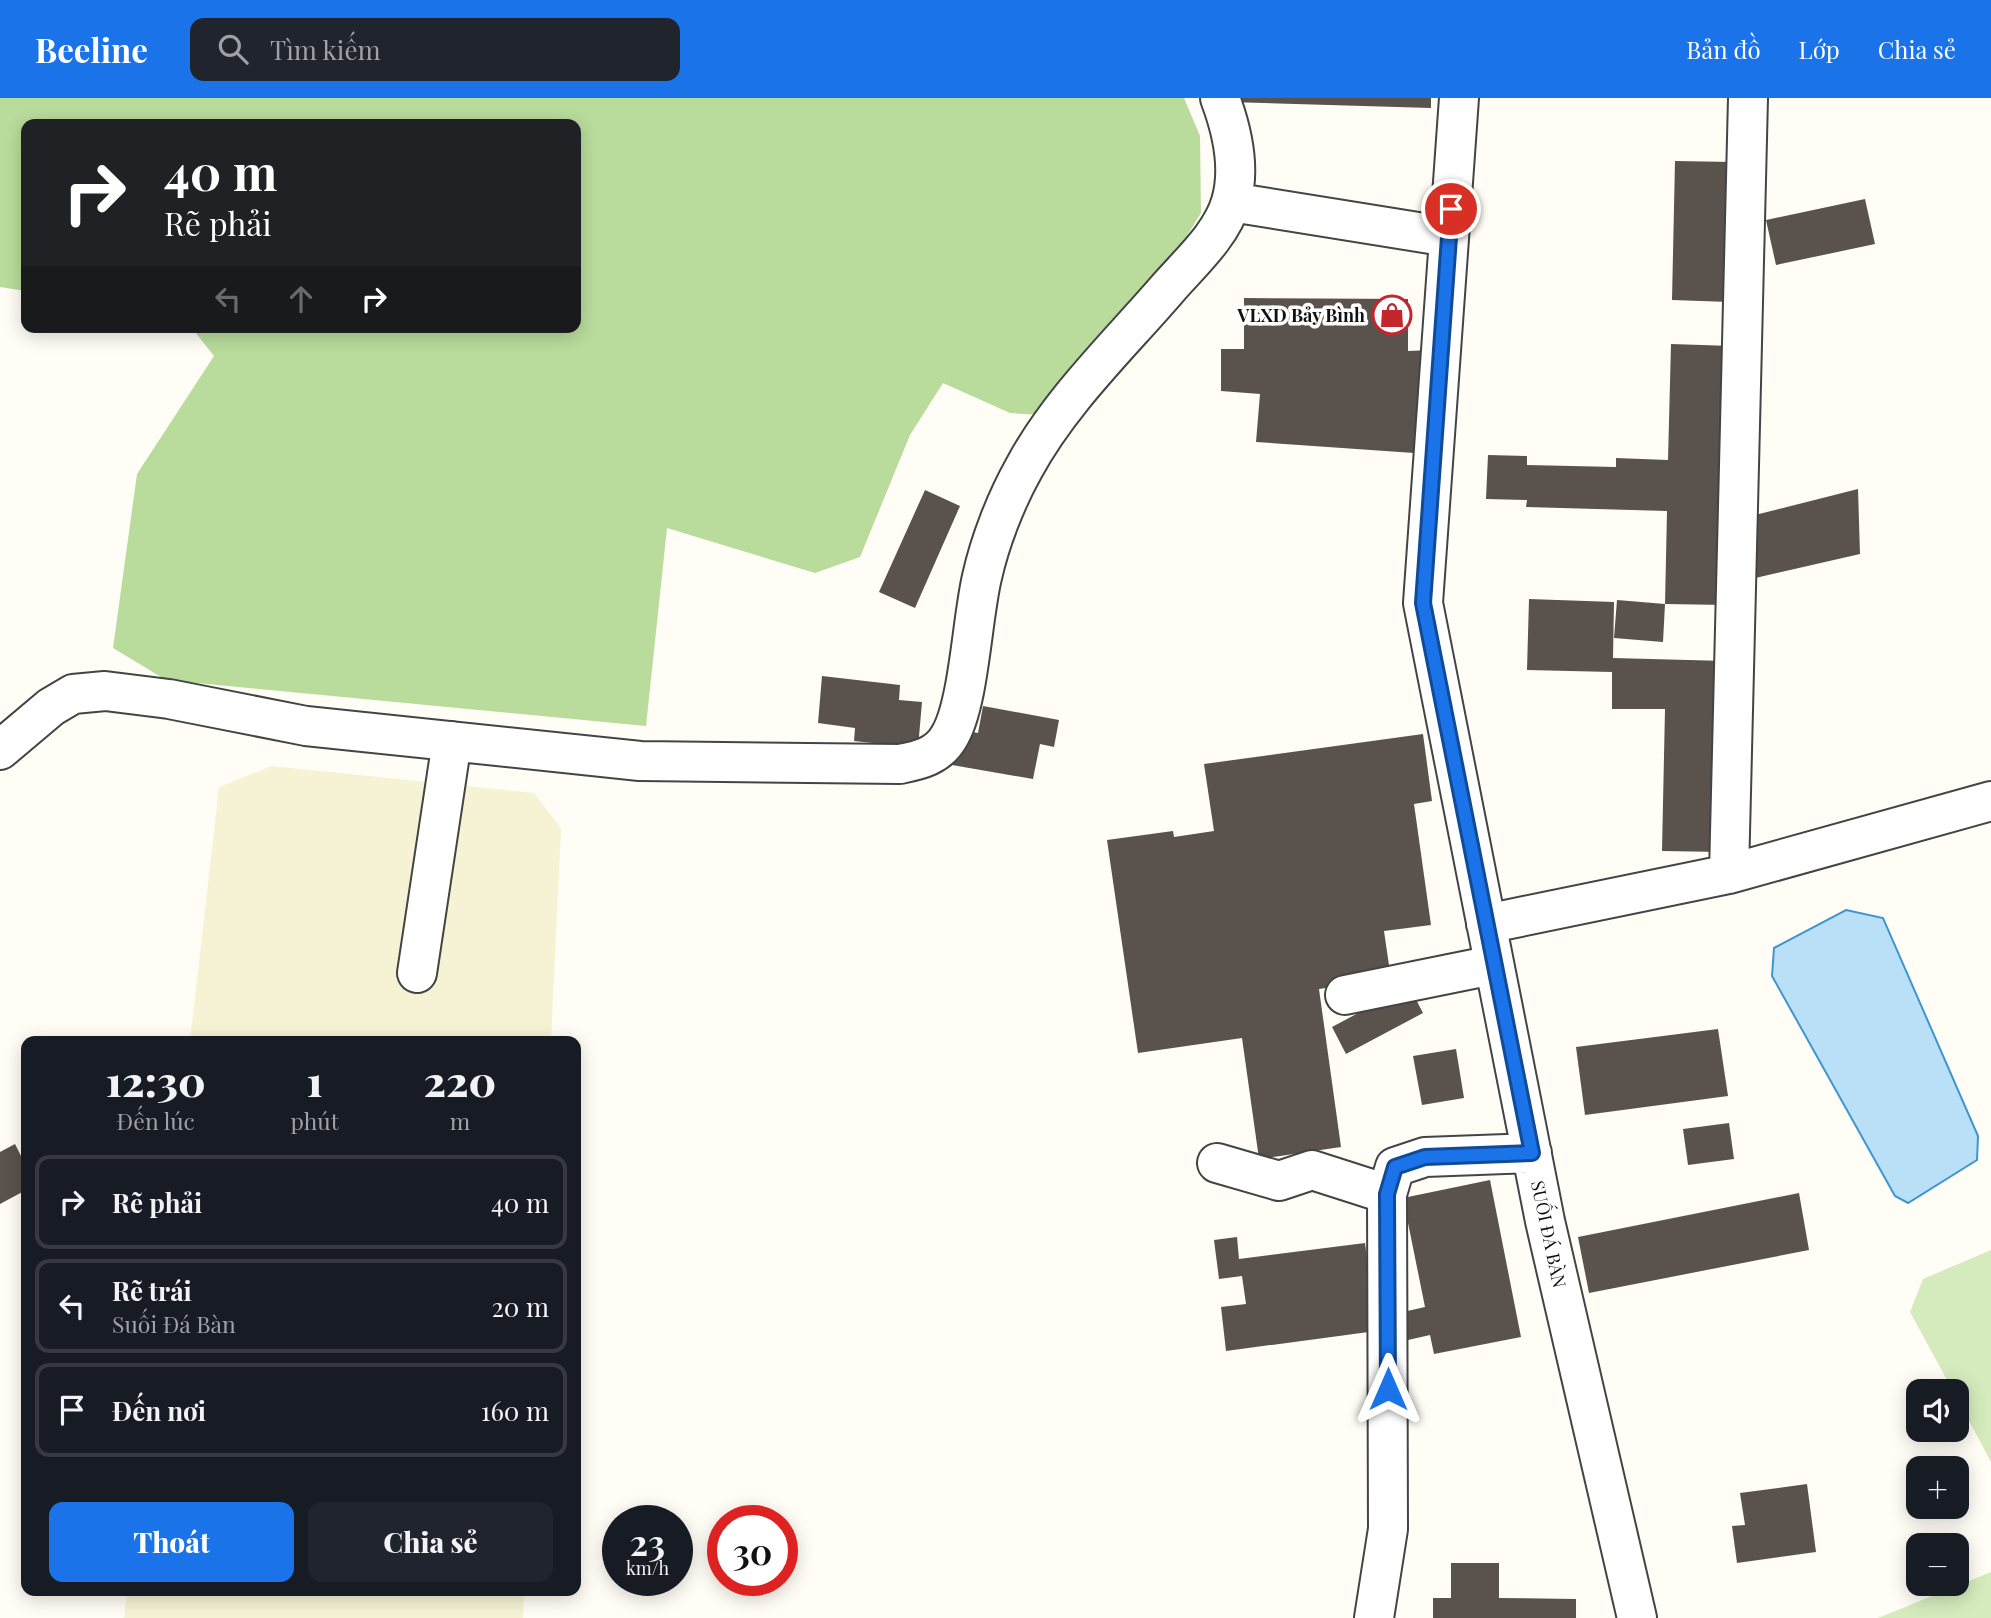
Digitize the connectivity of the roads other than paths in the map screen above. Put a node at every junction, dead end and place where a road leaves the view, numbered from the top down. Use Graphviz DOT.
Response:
graph roads {
  1 [pos="1220,98"];
  2 [pos="1459,98"];
  3 [pos="1748,98"];
  4 [pos="1231,202"];
  5 [pos="1449,237"];
  6 [pos="452,741"];
  7 [pos="0,750"];
  8 [pos="1991,801"];
  9 [pos="1729,874"];
  10 [pos="1486,924"];
  11 [pos="1493,965"];
  12 [pos="417,974"];
  13 [pos="1345,995"];
  14 [pos="1532,1153"];
  15 [pos="1217,1163"];
  16 [pos="1387,1194"];
  17 [pos="1374,1618"];
  18 [pos="1637,1618"];
  1 -- 4 [label="street"];
  2 -- 5 [label="street, SUỐI ĐÁ BÀN"];
  3 -- 9 [label="street"];
  4 -- 5 [label="street"];
  4 -- 6 [label="street"];
  5 -- 10 [label="street, SUỐI ĐÁ BÀN"];
  6 -- 7 [label="street"];
  6 -- 12 [label="street"];
  8 -- 9 [label="street"];
  9 -- 10 [label="street"];
  10 -- 11 [label="street, SUỐI ĐÁ BÀN"];
  11 -- 13 [label="street"];
  11 -- 14 [label="street, SUỐI ĐÁ BÀN"];
  14 -- 16 [label="street"];
  14 -- 18 [label="street, SUỐI ĐÁ BÀN"];
  15 -- 16 [label="street"];
  16 -- 17 [label="street"];
}
